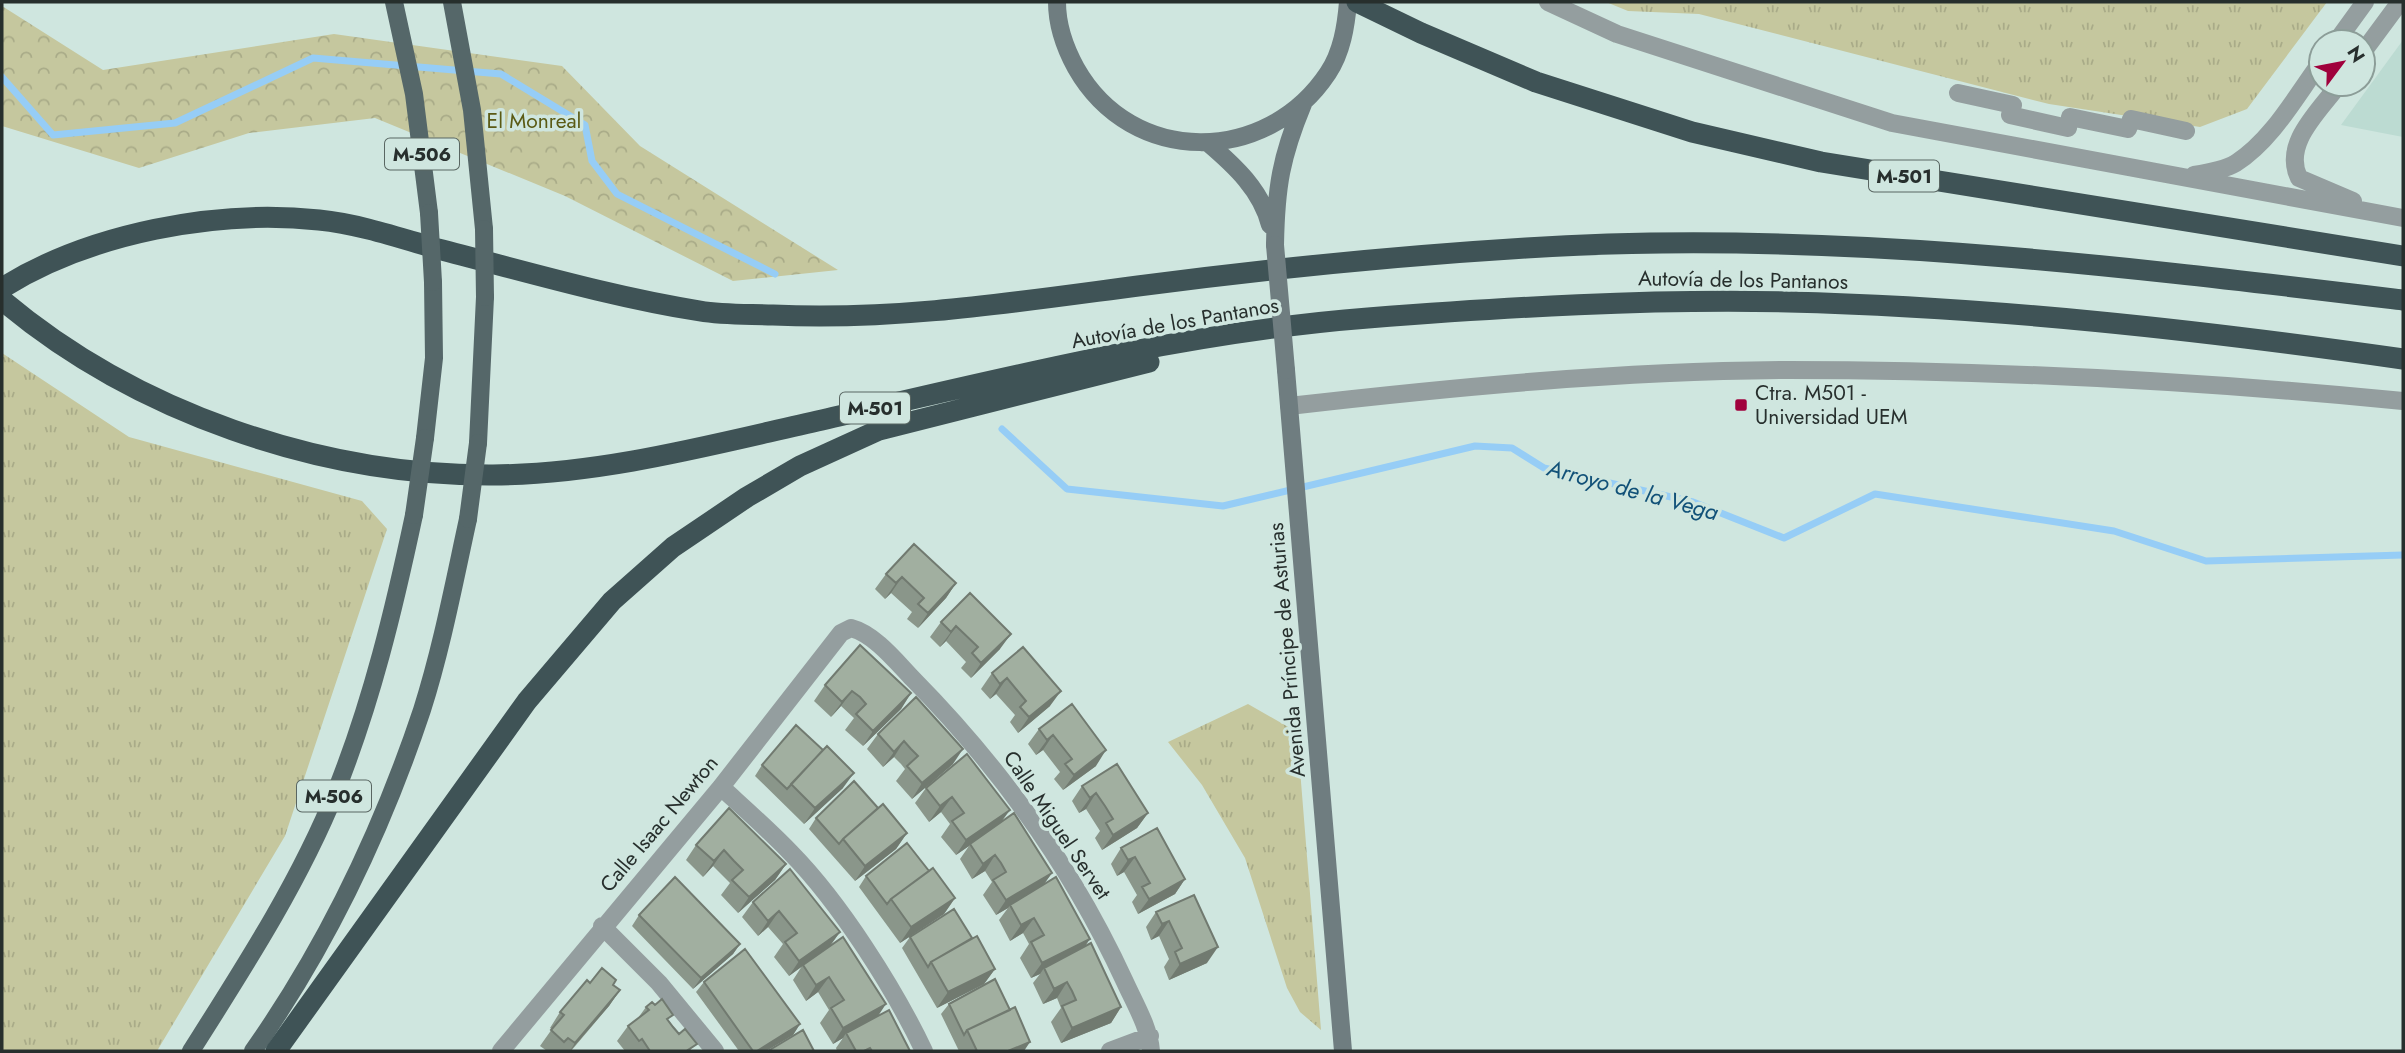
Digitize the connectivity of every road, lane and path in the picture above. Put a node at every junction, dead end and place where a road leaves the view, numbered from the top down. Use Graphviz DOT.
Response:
graph roads {
  1 [pos="452,2"];
  2 [pos="458,2"];
  3 [pos="1057,2"];
  4 [pos="1348,2"];
  5 [pos="1357,2"];
  6 [pos="1549,2"];
  7 [pos="2365,2"];
  8 [pos="2400,2"];
  9 [pos="396,10"];
  10 [pos="458,24"];
  11 [pos="2346,28"];
  12 [pos="2377,33"];
  13 [pos="2307,82"];
  14 [pos="1958,93"];
  15 [pos="2329,98"];
  16 [pos="1303,104"];
  17 [pos="2186,131"];
  18 [pos="1208,143"];
  19 [pos="2180,177"];
  20 [pos="2396,217"];
  21 [pos="1275,245"];
  22 [pos="2403,256"];
  23 [pos="9,284"];
  24 [pos="2,300"];
  25 [pos="2403,300"];
  26 [pos="1225,336"];
  27 [pos="2403,359"];
  28 [pos="2403,401"];
  29 [pos="1289,406"];
  30 [pos="851,628"];
  31 [pos="721,787"];
  32 [pos="602,926"];
  33 [pos="1150,1044"];
  34 [pos="191,1051"];
  35 [pos="253,1051"];
  36 [pos="276,1051"];
  37 [pos="501,1051"];
  38 [pos="715,1051"];
  39 [pos="925,1051"];
  40 [pos="1110,1051"];
  41 [pos="1343,1051"];
  1 -- 10 [label="main road, M-506"];
  2 -- 10 [label="main road"];
  3 -- 18 [label="street"];
  4 -- 16 [label="street"];
  5 -- 22 [label="highway, M-501"];
  6 -- 19 [label="street"];
  7 -- 11 [label="street"];
  8 -- 12 [label="street"];
  9 -- 34 [label="main road, M-506, bridge"];
  10 -- 35 [label="main road, M-506, bridge"];
  13 -- 19 [label="street"];
  14 -- 17 [label="street"];
  15 -- 20 [label="street"];
  16 -- 18 [label="street"];
  16 -- 21 [label="street, Avenida Príncipe de Asturias"];
  18 -- 21 [label="street, Avenida Príncipe de Asturias"];
  19 -- 20 [label="street"];
  21 -- 29 [label="street, Avenida Príncipe de Asturias, bridge"];
  23 -- 25 [label="highway"];
  24 -- 26 [label="highway, Autovía de los Pantanos / M-501"];
  26 -- 27 [label="highway, Autovía de los Pantanos / M-501"];
  26 -- 36 [label="highway"];
  28 -- 29 [label="street"];
  29 -- 41 [label="street, Avenida Príncipe de Asturias"];
  30 -- 31 [label="street, Calle Isaac Newton"];
  30 -- 33 [label="street, Calle Miguel Servet"];
  31 -- 32 [label="street, Calle Isaac Newton"];
  31 -- 39 [label="street"];
  32 -- 37 [label="street, Calle Isaac Newton"];
  32 -- 38 [label="street"];
  33 -- 40 [label="street"];
}
